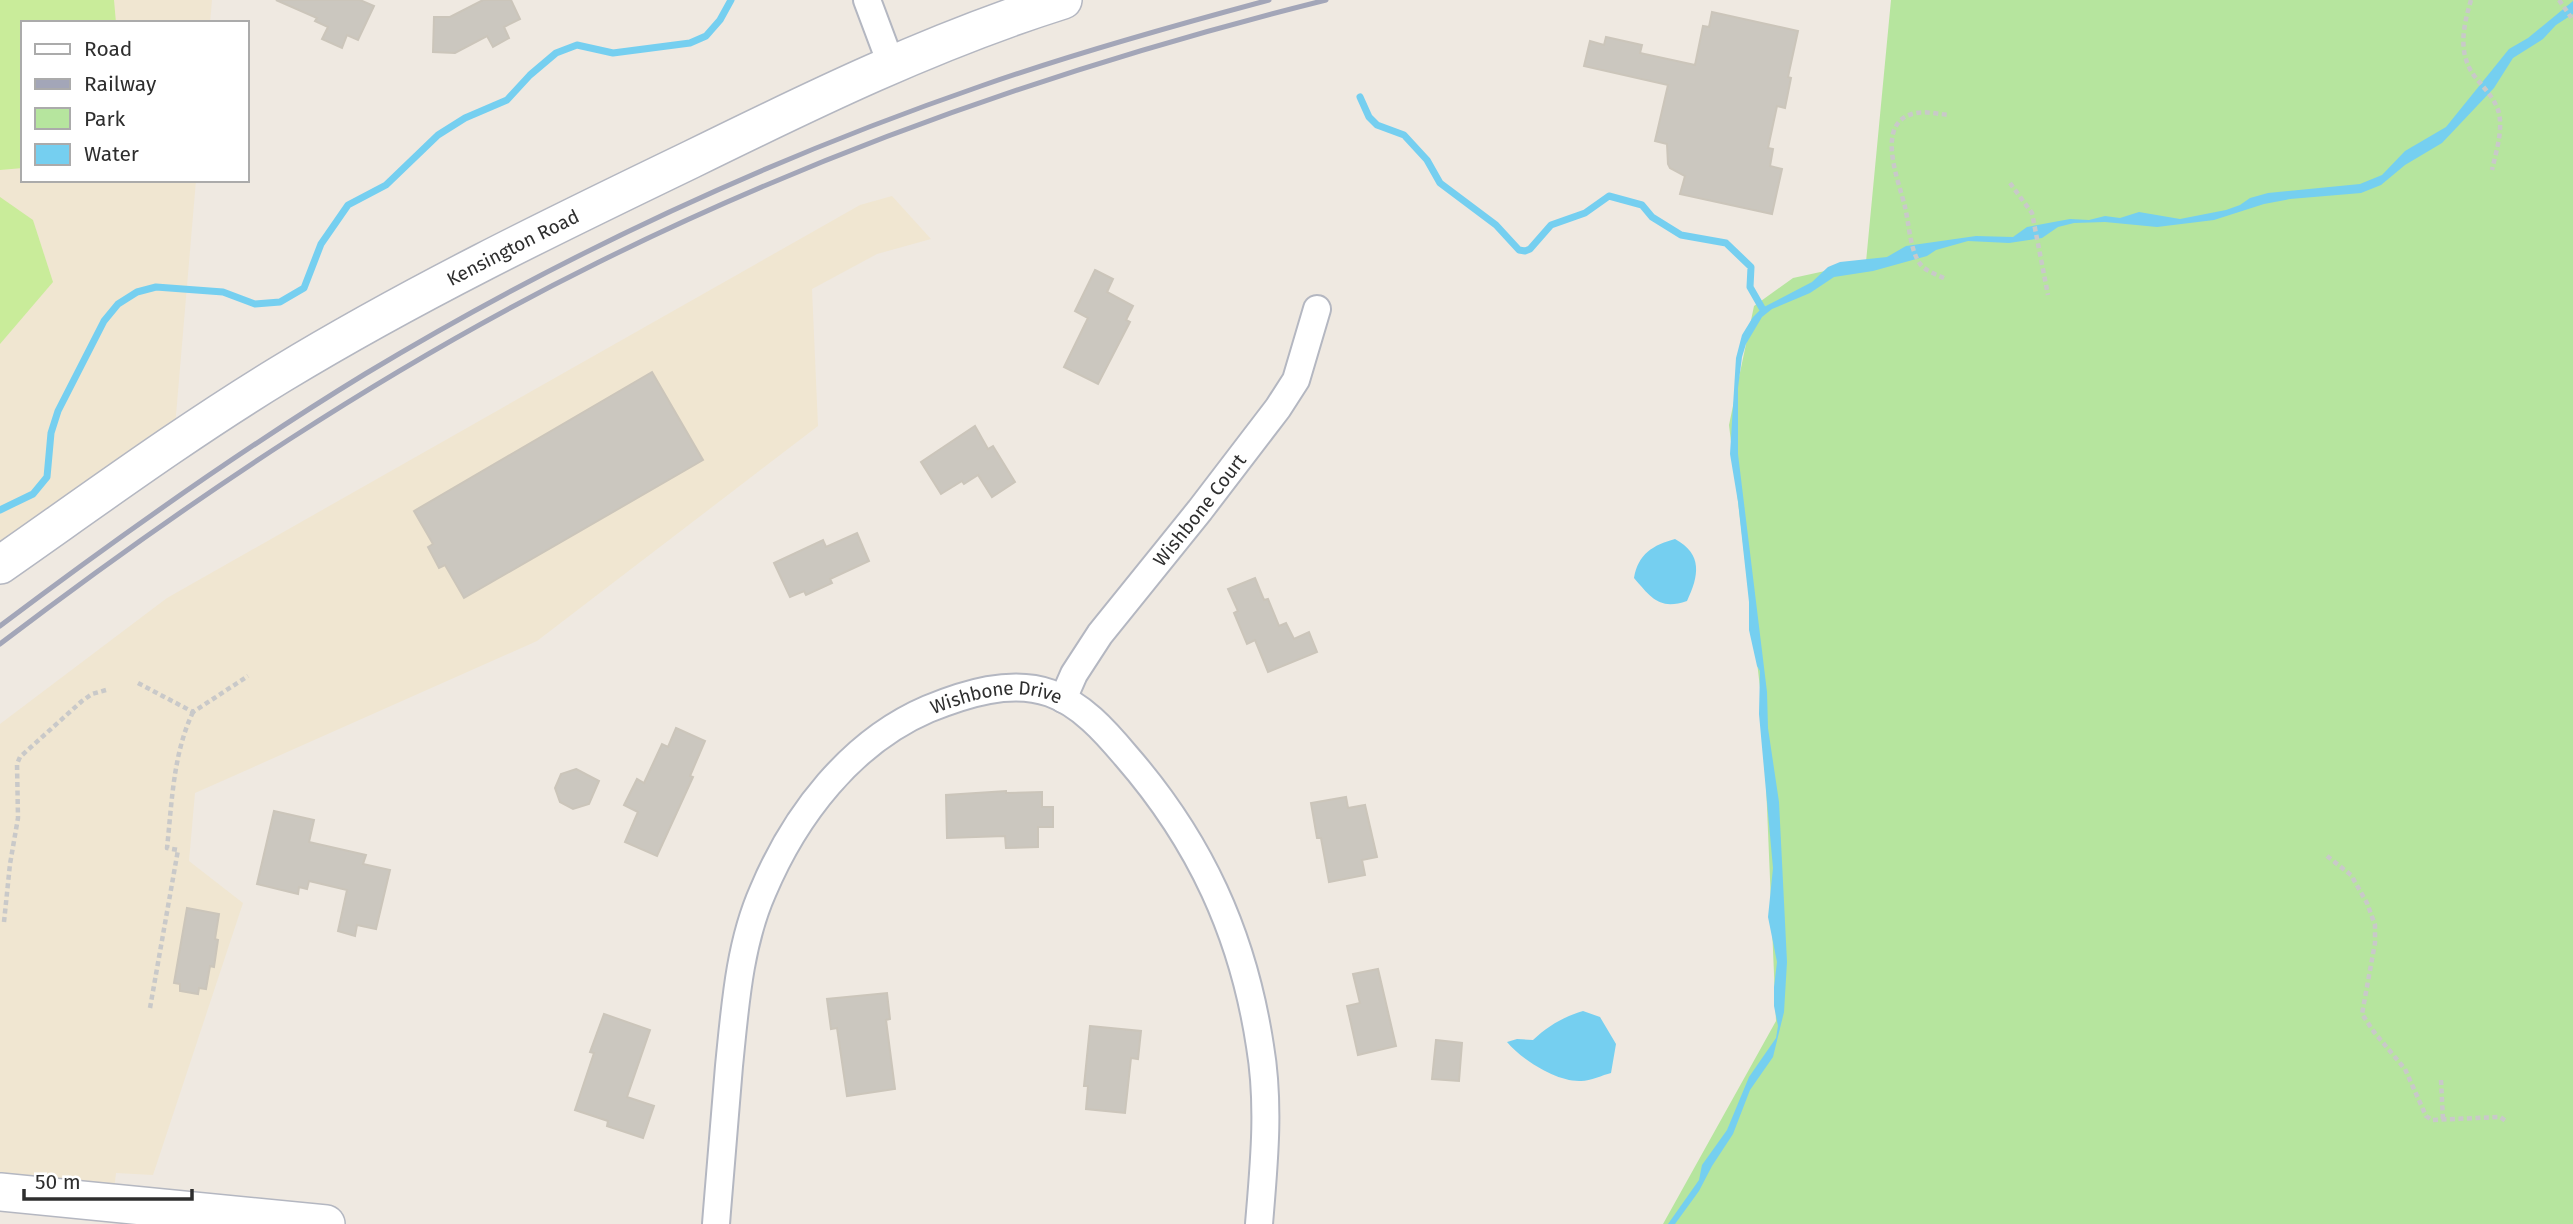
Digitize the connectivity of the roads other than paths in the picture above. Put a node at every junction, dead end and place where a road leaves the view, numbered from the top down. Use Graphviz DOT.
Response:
graph roads {
  1 [pos="867,0"];
  2 [pos="1063,0"];
  3 [pos="891,64"];
  4 [pos="1317,309"];
  5 [pos="0,565"];
  6 [pos="1063,699"];
  7 [pos="0,1192"];
  8 [pos="104,1214"];
  9 [pos="326,1224"];
  10 [pos="716,1224"];
  11 [pos="1259,1224"];
  1 -- 3 [label="street"];
  2 -- 3 [label="street, Kensington Road"];
  3 -- 5 [label="street, Kensington Road"];
  4 -- 6 [label="street, Wishbone Court"];
  6 -- 10 [label="street, Wishbone Drive"];
  6 -- 11 [label="street, Wishbone Drive"];
  7 -- 8 [label="street"];
  8 -- 9 [label="street"];
}
